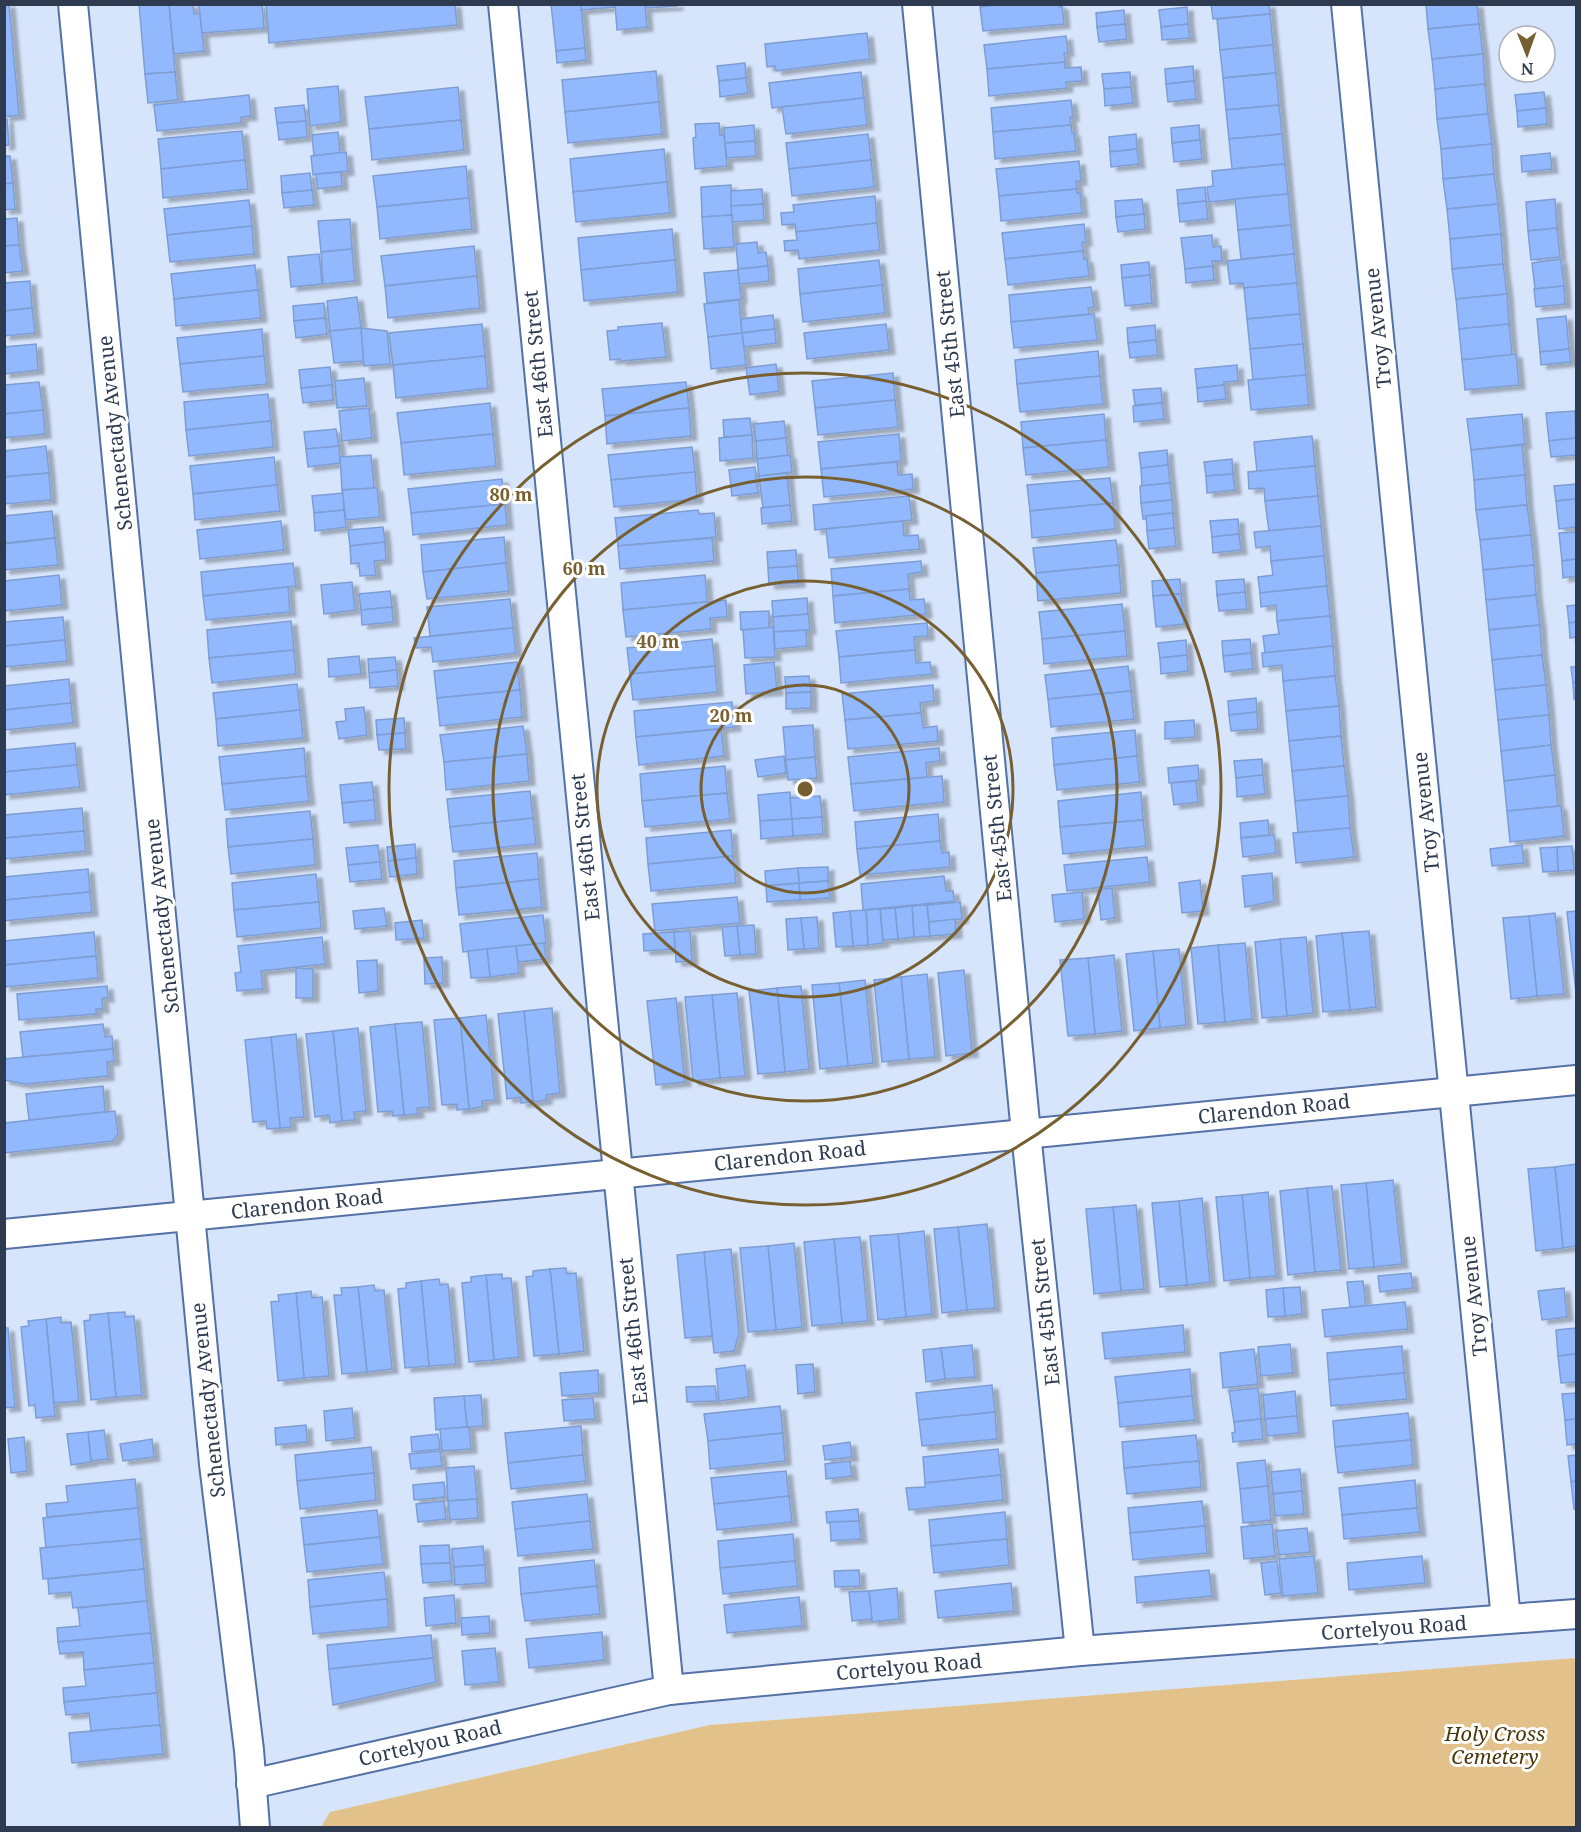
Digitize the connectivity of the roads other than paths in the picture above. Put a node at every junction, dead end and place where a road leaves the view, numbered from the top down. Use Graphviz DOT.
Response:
graph roads {
  1 [pos="73,4"];
  2 [pos="503,4"];
  3 [pos="917,4"];
  4 [pos="1346,4"];
  5 [pos="1576,1080"];
  6 [pos="1454,1092"];
  7 [pos="1026,1133"];
  8 [pos="617,1174"];
  9 [pos="191,1216"];
  10 [pos="4,1234"];
  11 [pos="1576,1614"];
  12 [pos="1506,1619"];
  13 [pos="1080,1651"];
  14 [pos="669,1690"];
  15 [pos="251,1785"];
  16 [pos="255,1827"];
  1 -- 9 [label="street, Schenectady Avenue"];
  2 -- 8 [label="street, East 46th Street"];
  3 -- 7 [label="street, East 45th Street"];
  4 -- 6 [label="street, Troy Avenue"];
  5 -- 6 [label="street, Clarendon Road"];
  6 -- 7 [label="street, Clarendon Road"];
  6 -- 12 [label="street, Troy Avenue"];
  7 -- 8 [label="street, Clarendon Road"];
  7 -- 13 [label="street, East 45th Street"];
  8 -- 9 [label="street, Clarendon Road"];
  8 -- 14 [label="street, East 46th Street"];
  9 -- 10 [label="street, Clarendon Road"];
  9 -- 15 [label="street, Schenectady Avenue"];
  11 -- 12 [label="street, Cortelyou Road"];
  12 -- 13 [label="street, Cortelyou Road"];
  13 -- 14 [label="street, Cortelyou Road"];
  14 -- 15 [label="street, Cortelyou Road"];
  15 -- 16 [label="street, Schenectady Avenue"];
}
